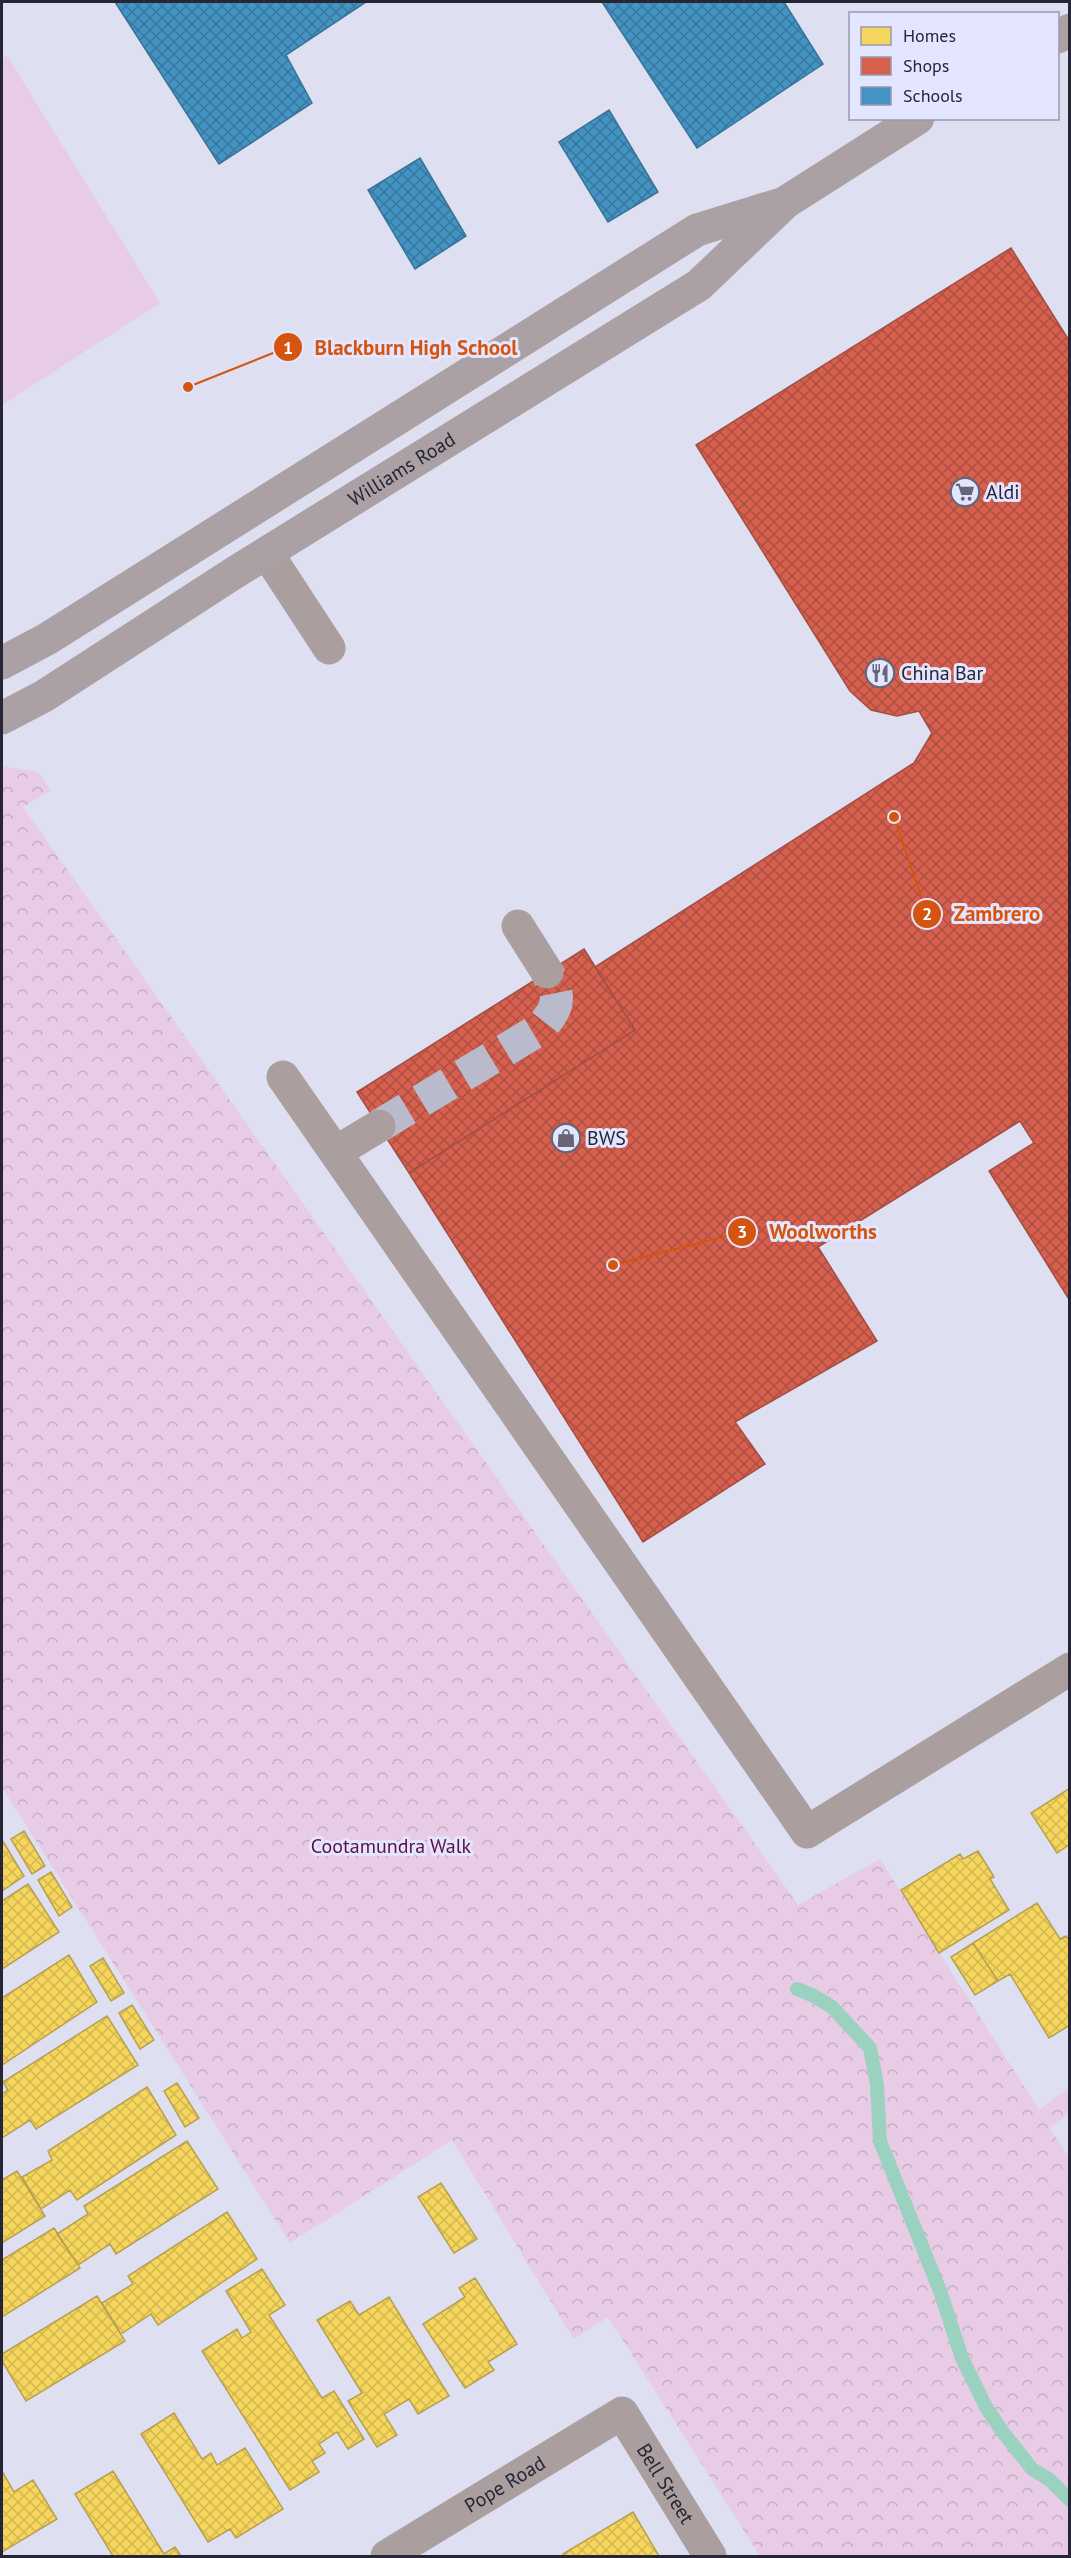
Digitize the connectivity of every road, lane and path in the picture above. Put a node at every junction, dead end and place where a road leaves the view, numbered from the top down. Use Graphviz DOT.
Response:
graph roads {
  1 [pos="915,120"];
  2 [pos="786,202"];
  3 [pos="579,304"];
  4 [pos="603,343"];
  5 [pos="423,401"];
  6 [pos="449,441"];
  7 [pos="291,485"];
  8 [pos="267,553"];
  9 [pos="329,648"];
  10 [pos="2,663"];
  11 [pos="2,718"];
  12 [pos="518,926"];
  13 [pos="547,972"];
  14 [pos="283,1077"];
  15 [pos="379,1126"];
  16 [pos="336,1152"];
  17 [pos="1070,1669"];
  18 [pos="622,2413"];
  19 [pos="387,2556"];
  20 [pos="710,2556"];
  1 -- 2 [label="main road, Williams Road"];
  2 -- 3 [label="main road, Williams Road"];
  2 -- 4 [label="main road, Williams Road"];
  3 -- 4 [label="main road"];
  3 -- 5 [label="main road, Williams Road"];
  4 -- 6 [label="main road, Williams Road"];
  5 -- 6 [label="main road"];
  5 -- 7 [label="main road, Williams Road"];
  6 -- 8 [label="main road, Williams Road"];
  7 -- 8 [label="main road"];
  7 -- 10 [label="main road, Williams Road"];
  8 -- 9 [label="street"];
  8 -- 11 [label="main road, Williams Road"];
  12 -- 13 [label="street"];
  14 -- 16 [label="street"];
  15 -- 16 [label="street"];
  16 -- 17 [label="street"];
  18 -- 19 [label="street, Pope Road"];
  18 -- 20 [label="street, Bell Street"];
}
